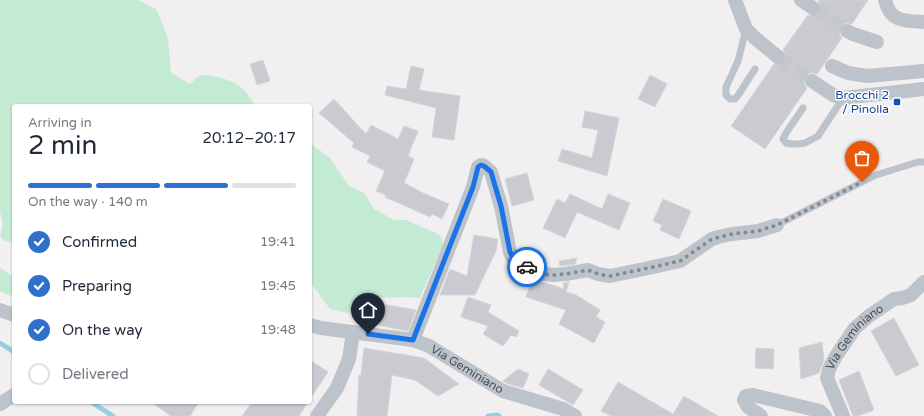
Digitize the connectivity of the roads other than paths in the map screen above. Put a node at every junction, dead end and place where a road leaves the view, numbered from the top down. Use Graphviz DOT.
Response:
graph roads {
  1 [pos="735,0"];
  2 [pos="885,0"];
  3 [pos="924,22"];
  4 [pos="746,29"];
  5 [pos="847,31"];
  6 [pos="877,42"];
  7 [pos="778,57"];
  8 [pos="832,66"];
  9 [pos="755,69"];
  10 [pos="924,71"];
  11 [pos="812,81"];
  12 [pos="924,89"];
  13 [pos="843,98"];
  14 [pos="803,108"];
  15 [pos="924,162"];
  16 [pos="777,225"];
  17 [pos="924,282"];
  18 [pos="0,310"];
  19 [pos="12,314"];
  20 [pos="312,326"];
  21 [pos="353,332"];
  22 [pos="413,340"];
  23 [pos="12,396"];
  24 [pos="0,404"];
  25 [pos="317,416"];
  26 [pos="575,416"];
  27 [pos="761,416"];
  28 [pos="825,416"];
  29 [pos="843,416"];
  1 -- 4 [label="street"];
  2 -- 3 [label="street"];
  4 -- 7 [label="street"];
  4 -- 9 [label="lane"];
  5 -- 6 [label="street"];
  8 -- 10 [label="street"];
  11 -- 13 [label="street"];
  12 -- 13 [label="street"];
  13 -- 14 [label="lane"];
  15 -- 16 [label="lane"];
  16 -- 22 [label="street"];
  17 -- 29 [label="street, Via Geminiano"];
  18 -- 19 [label="street"];
  20 -- 21 [label="street, Via Geminiano"];
  21 -- 22 [label="street, Via Geminiano"];
  21 -- 25 [label="street"];
  22 -- 26 [label="street, Via Geminiano"];
  23 -- 24 [label="street"];
  27 -- 28 [label="street"];
}
